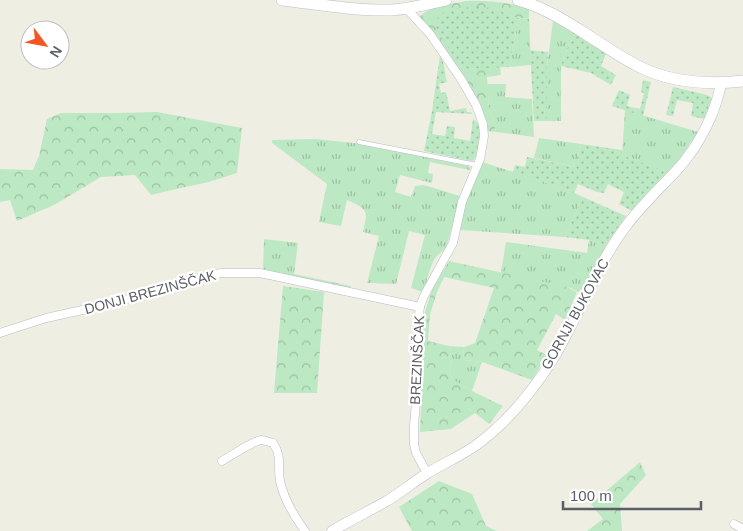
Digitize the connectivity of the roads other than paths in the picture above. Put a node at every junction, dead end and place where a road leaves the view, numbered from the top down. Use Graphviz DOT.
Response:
graph roads {
  1 [pos="282,0"];
  2 [pos="446,0"];
  3 [pos="518,0"];
  4 [pos="406,8"];
  5 [pos="743,81"];
  6 [pos="720,84"];
  7 [pos="358,142"];
  8 [pos="477,165"];
  9 [pos="420,307"];
  10 [pos="0,333"];
  11 [pos="222,461"];
  12 [pos="427,474"];
  13 [pos="734,524"];
  14 [pos="743,530"];
  15 [pos="305,531"];
  16 [pos="332,531"];
  1 -- 4 [label="main road"];
  2 -- 4 [label="main road"];
  3 -- 6 [label="main road"];
  4 -- 8 [label="street, BREZINŠČAK"];
  5 -- 6 [label="main road"];
  6 -- 12 [label="street, GORNJI BUKOVAC"];
  7 -- 8 [label="lane"];
  8 -- 9 [label="street, BREZINŠČAK"];
  9 -- 10 [label="street, DONJI BREZINŠČAK"];
  9 -- 12 [label="street, BREZINŠČAK"];
  11 -- 15 [label="street"];
  12 -- 16 [label="street, GORNJI BUKOVAC"];
  13 -- 14 [label="street"];
}
